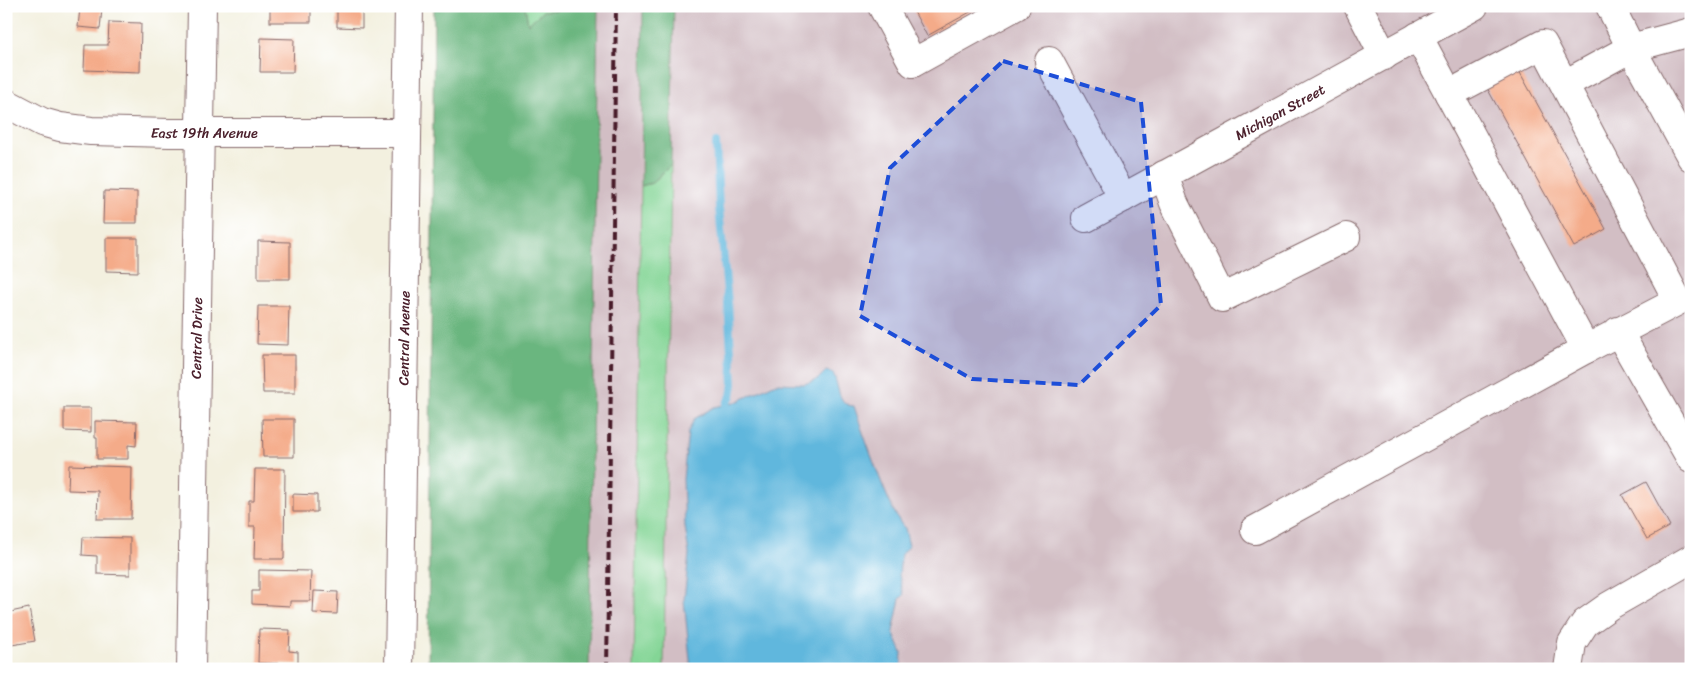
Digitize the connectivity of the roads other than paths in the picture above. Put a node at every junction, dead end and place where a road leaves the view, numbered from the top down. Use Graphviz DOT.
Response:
graph roads {
  1 [pos="202,6"];
  2 [pos="409,6"];
  3 [pos="882,6"];
  4 [pos="1016,6"];
  5 [pos="1358,6"];
  6 [pos="1474,6"];
  7 [pos="1610,6"];
  8 [pos="1691,32"];
  9 [pos="1418,36"];
  10 [pos="1631,48"];
  11 [pos="1384,56"];
  12 [pos="1049,61"];
  13 [pos="1565,84"];
  14 [pos="1449,94"];
  15 [pos="6,103"];
  16 [pos="200,133"];
  17 [pos="407,133"];
  18 [pos="1691,157"];
  19 [pos="1164,175"];
  20 [pos="1123,198"];
  21 [pos="1086,218"];
  22 [pos="1346,237"];
  23 [pos="1685,298"];
  24 [pos="1618,332"];
  25 [pos="1586,349"];
  26 [pos="1691,459"];
  27 [pos="1254,530"];
  28 [pos="1691,559"];
  29 [pos="192,669"];
  30 [pos="399,669"];
  31 [pos="1568,669"];
  1 -- 16 [label="street, Central Drive"];
  2 -- 17 [label="street, Central Avenue"];
  3 -- 4 [label="street"];
  5 -- 11 [label="street"];
  6 -- 9 [label="street, Michigan Street"];
  7 -- 10 [label="street"];
  8 -- 10 [label="street"];
  9 -- 11 [label="street, Michigan Street"];
  9 -- 14 [label="street"];
  10 -- 13 [label="street"];
  10 -- 18 [label="street"];
  11 -- 19 [label="street, Michigan Street"];
  12 -- 20 [label="street"];
  13 -- 14 [label="street"];
  13 -- 23 [label="street"];
  14 -- 25 [label="street"];
  15 -- 16 [label="street, East 19th Avenue"];
  16 -- 17 [label="street, East 19th Avenue"];
  16 -- 29 [label="street, Central Drive"];
  17 -- 30 [label="street, Central Avenue"];
  19 -- 20 [label="street, Michigan Street"];
  19 -- 22 [label="street"];
  20 -- 21 [label="street, Michigan Street"];
  23 -- 24 [label="street"];
  24 -- 25 [label="street"];
  24 -- 26 [label="street"];
  25 -- 27 [label="street"];
  28 -- 31 [label="street"];
}
